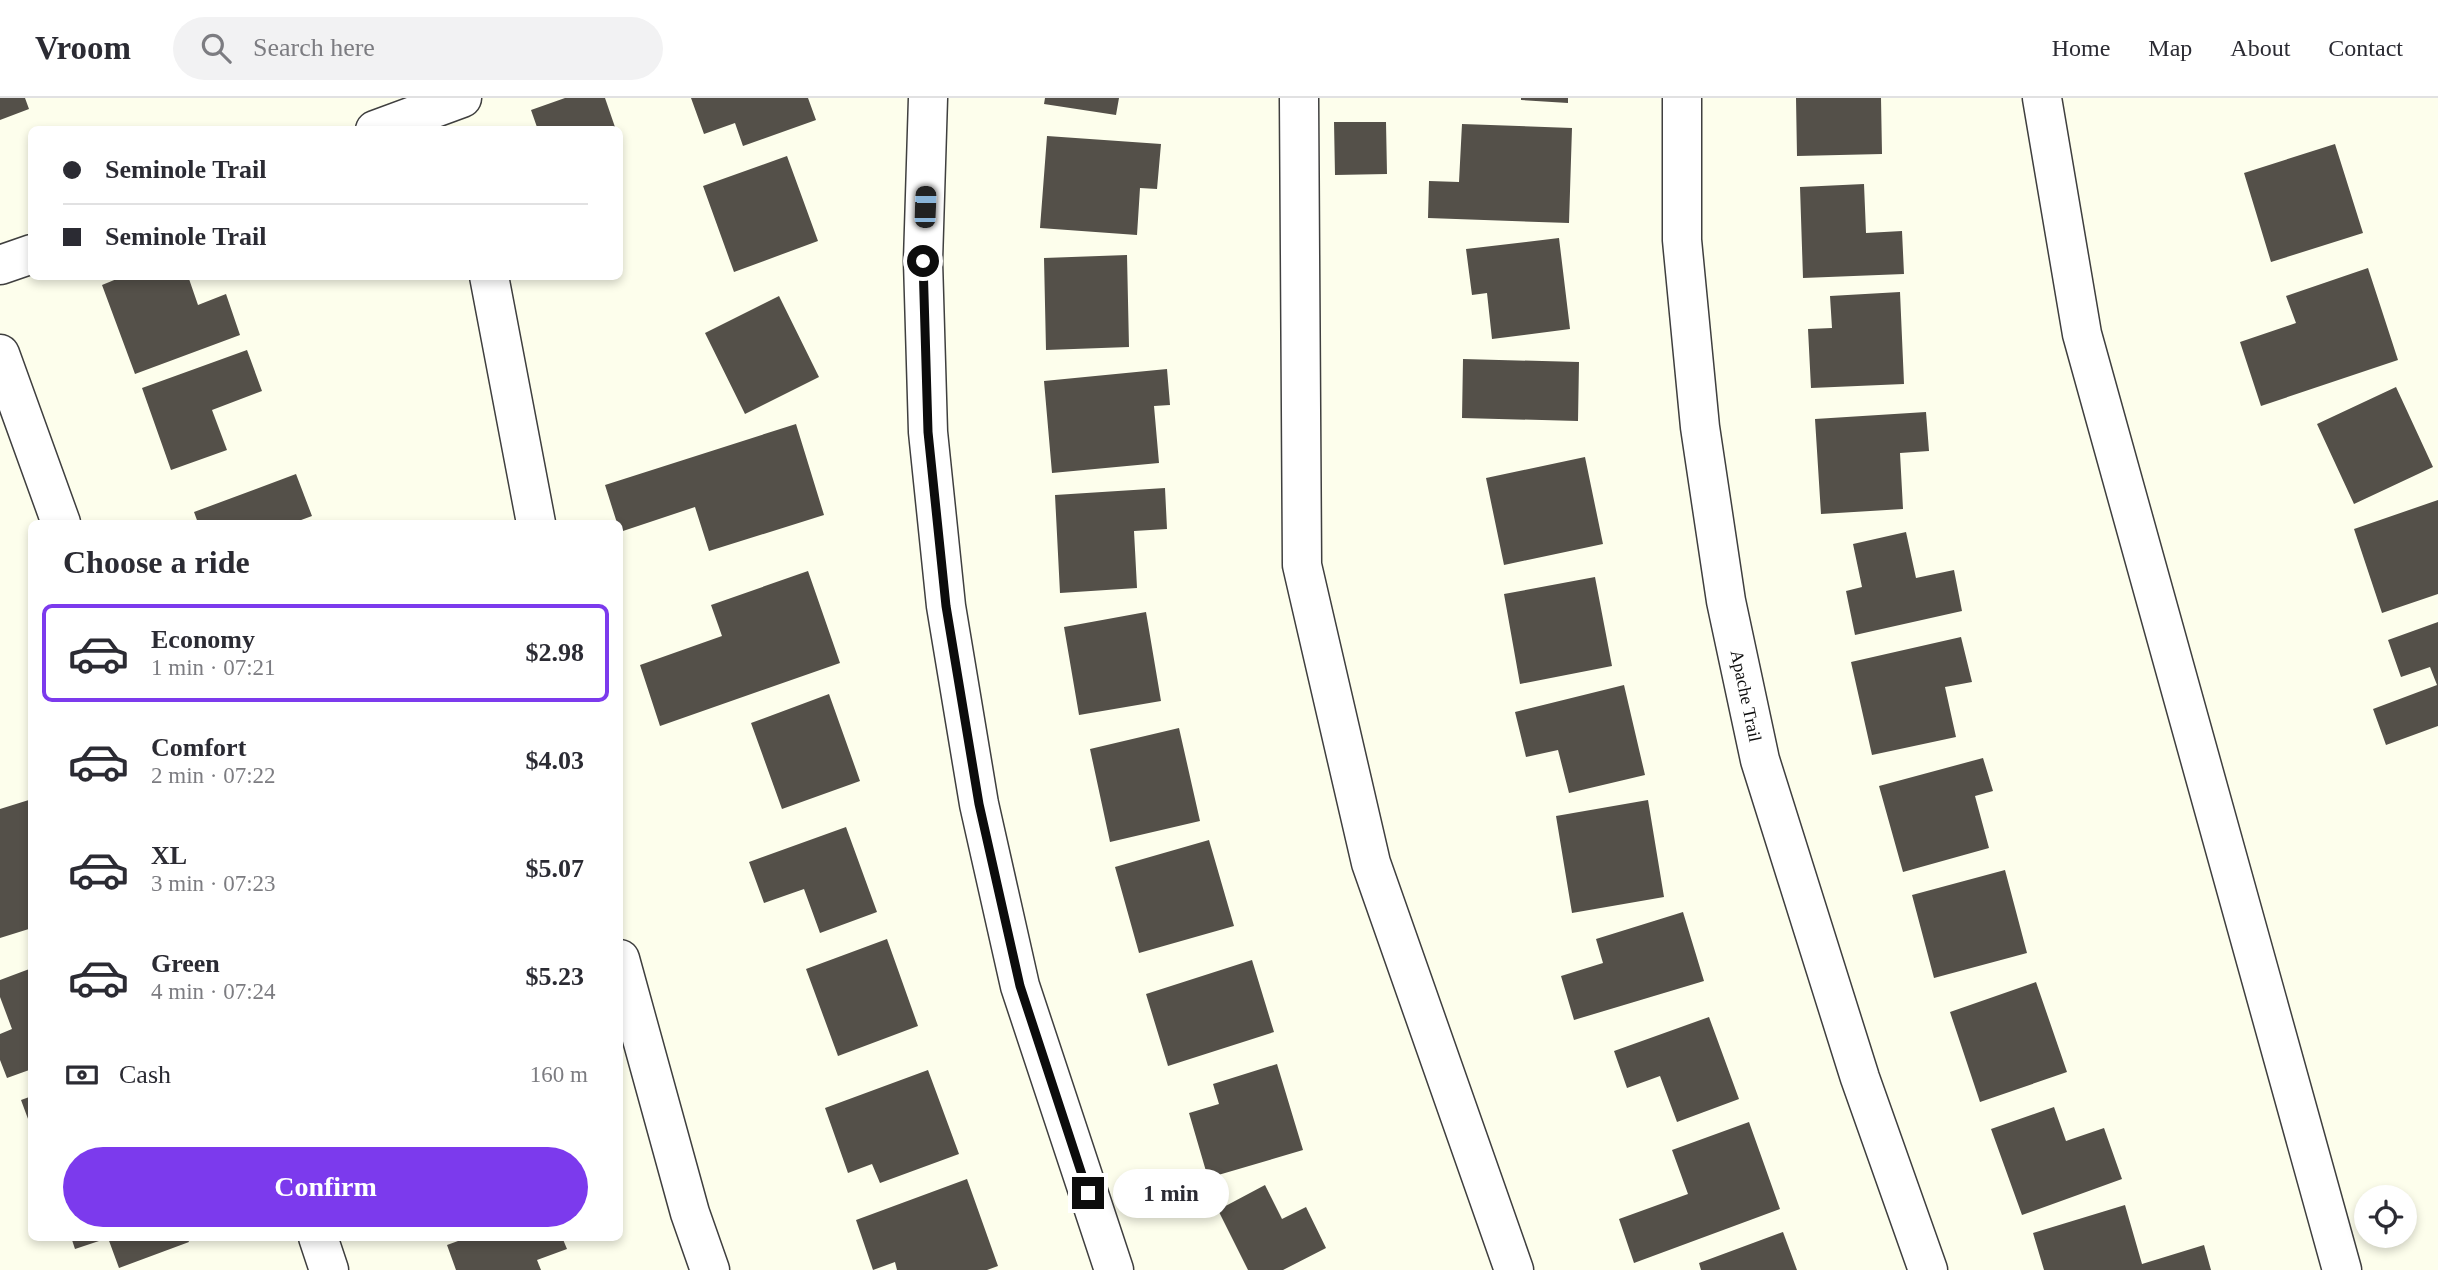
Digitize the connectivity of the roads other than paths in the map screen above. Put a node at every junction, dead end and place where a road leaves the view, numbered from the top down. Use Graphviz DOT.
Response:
graph roads {
  1 [pos="928,98"];
  2 [pos="1299,98"];
  3 [pos="1682,98"];
  4 [pos="2042,98"];
  5 [pos="460,109"];
  6 [pos="391,126"];
  7 [pos="28,255"];
  8 [pos="0,265"];
  9 [pos="490,280"];
  10 [pos="0,354"];
  11 [pos="60,520"];
  12 [pos="535,520"];
  13 [pos="623,970"];
  14 [pos="318,1241"];
  15 [pos="329,1270"];
  16 [pos="710,1270"];
  17 [pos="1114,1270"];
  18 [pos="1514,1270"];
  19 [pos="1928,1270"];
  20 [pos="2342,1270"];
  1 -- 17 [label="street"];
  2 -- 18 [label="street"];
  3 -- 19 [label="street, Apache Trail"];
  4 -- 20 [label="street"];
  5 -- 6 [label="street"];
  7 -- 8 [label="street"];
  9 -- 12 [label="street"];
  10 -- 11 [label="street"];
  13 -- 16 [label="street"];
  14 -- 15 [label="street"];
}
